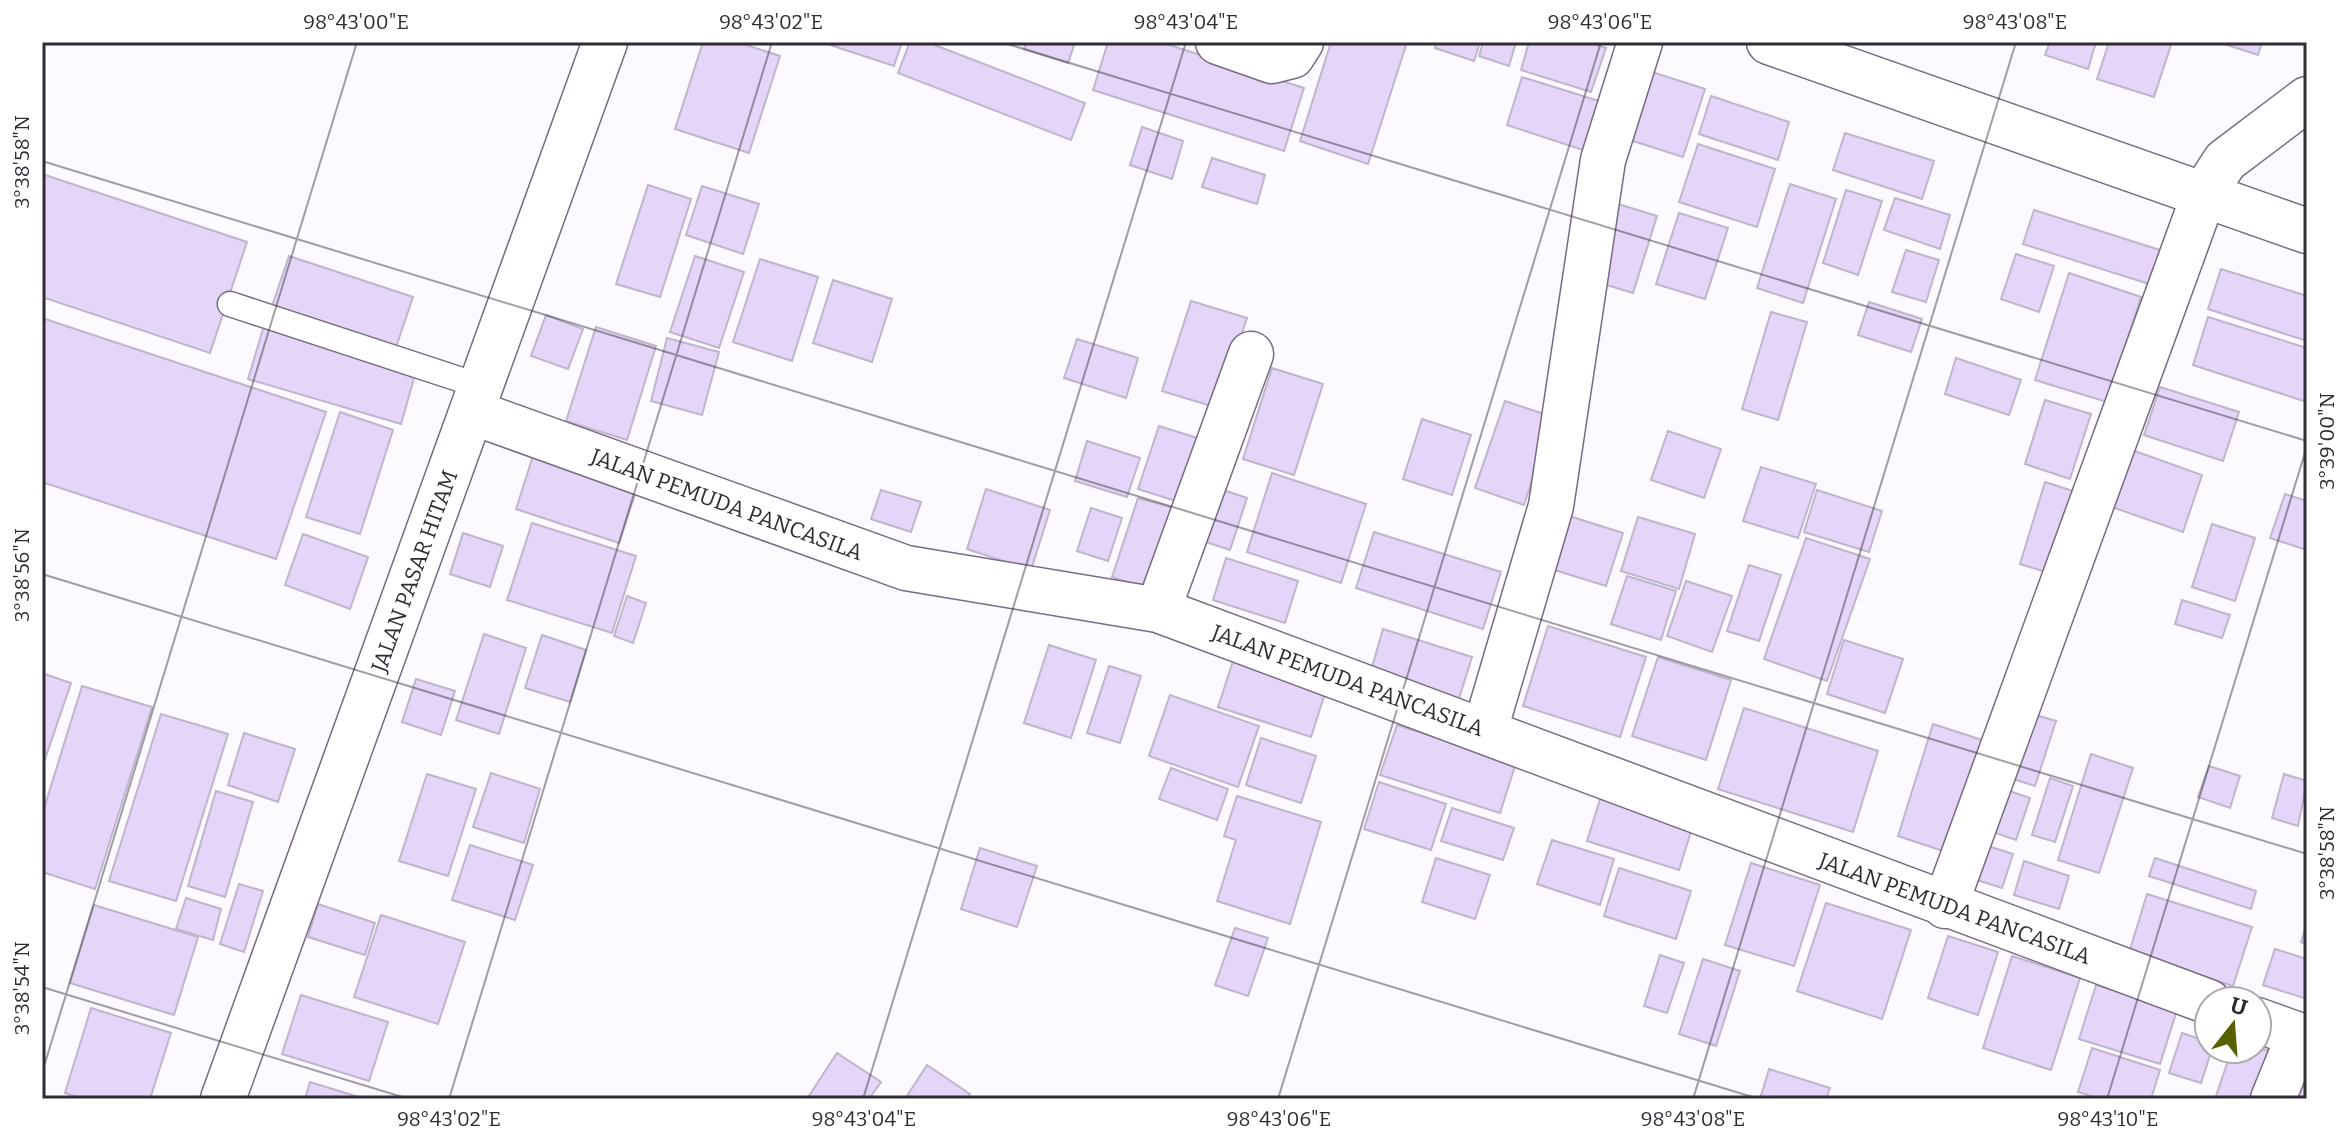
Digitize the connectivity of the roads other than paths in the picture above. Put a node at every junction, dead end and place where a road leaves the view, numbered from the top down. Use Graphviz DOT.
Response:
graph roads {
  1 [pos="605,42"];
  2 [pos="1218,42"];
  3 [pos="1301,42"];
  4 [pos="1640,42"];
  5 [pos="1769,42"];
  6 [pos="2307,99"];
  7 [pos="2205,192"];
  8 [pos="2307,231"];
  9 [pos="230,304"];
  10 [pos="1251,354"];
  11 [pos="476,399"];
  12 [pos="1158,610"];
  13 [pos="1485,730"];
  14 [pos="1945,906"];
  15 [pos="2193,996"];
  16 [pos="2273,1026"];
  17 [pos="2303,1037"];
  18 [pos="223,1099"];
  19 [pos="2273,1099"];
  1 -- 11 [label="street, JALAN PASAR HITAM"];
  2 -- 3 [label="street"];
  4 -- 13 [label="street"];
  5 -- 7 [label="street"];
  6 -- 7 [label="street"];
  7 -- 8 [label="street"];
  7 -- 14 [label="street"];
  9 -- 11 [label="lane"];
  10 -- 12 [label="street"];
  11 -- 12 [label="street, JALAN PEMUDA PANCASILA"];
  11 -- 18 [label="street, JALAN PASAR HITAM"];
  12 -- 13 [label="street, JALAN PEMUDA PANCASILA"];
  13 -- 14 [label="street, JALAN PEMUDA PANCASILA"];
  14 -- 15 [label="street, JALAN PEMUDA PANCASILA"];
  16 -- 17 [label="street"];
  17 -- 19 [label="street"];
}
